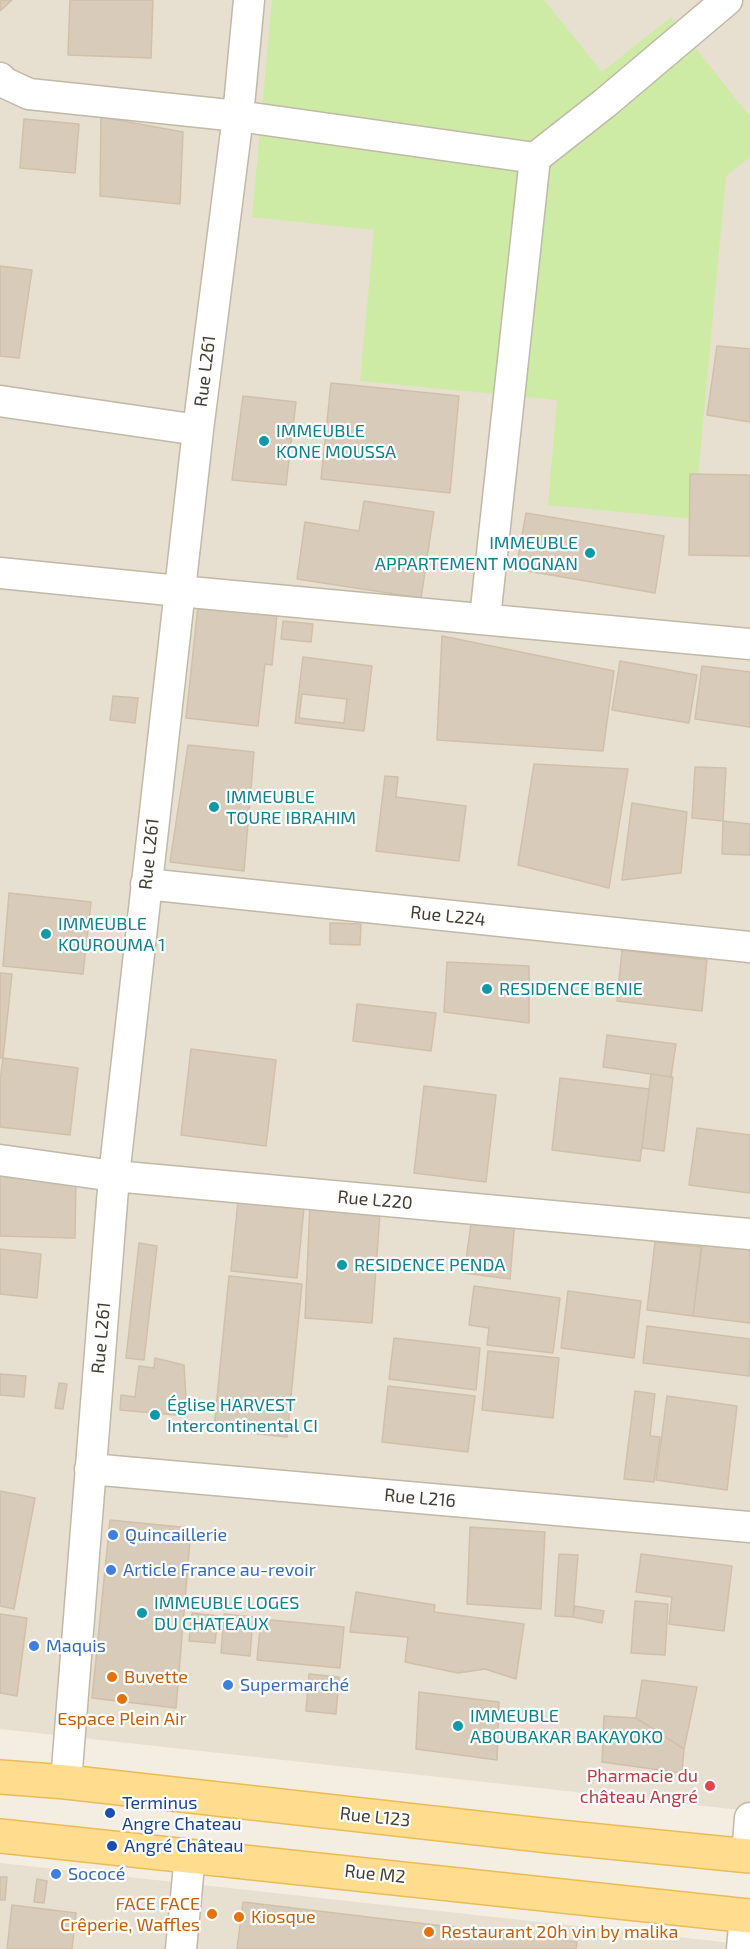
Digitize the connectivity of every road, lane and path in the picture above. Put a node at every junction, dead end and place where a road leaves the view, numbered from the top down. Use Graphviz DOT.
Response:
graph roads {
  1 [pos="249,0"];
  2 [pos="726,0"];
  3 [pos="0,78"];
  4 [pos="238,116"];
  5 [pos="535,158"];
  6 [pos="0,401"];
  7 [pos="198,430"];
  8 [pos="0,573"];
  9 [pos="179,591"];
  10 [pos="485,618"];
  11 [pos="750,644"];
  12 [pos="146,884"];
  13 [pos="750,947"];
  14 [pos="0,1160"];
  15 [pos="114,1176"];
  16 [pos="750,1234"];
  17 [pos="90,1469"];
  18 [pos="750,1527"];
  19 [pos="0,1777"];
  20 [pos="66,1782"];
  21 [pos="750,1818"];
  22 [pos="0,1836"];
  23 [pos="190,1855"];
  24 [pos="749,1856"];
  25 [pos="747,1916"];
  26 [pos="181,1949"];
  27 [pos="742,1949"];
  1 -- 4 [label="street, Rue L261"];
  2 -- 5 [label="street"];
  3 -- 4 [label="street"];
  4 -- 5 [label="street"];
  4 -- 7 [label="street, Rue L261"];
  5 -- 10 [label="street"];
  6 -- 7 [label="street"];
  7 -- 9 [label="street, Rue L261"];
  8 -- 9 [label="street"];
  9 -- 10 [label="street"];
  9 -- 12 [label="street, Rue L261"];
  10 -- 11 [label="street"];
  12 -- 13 [label="street, Rue L224"];
  12 -- 15 [label="street, Rue L261"];
  14 -- 15 [label="street, Rue L220"];
  15 -- 16 [label="street, Rue L220"];
  15 -- 17 [label="street, Rue L261"];
  17 -- 18 [label="street, Rue L216"];
  17 -- 20 [label="street, Rue L261"];
  19 -- 20 [label="main road, Rue L123"];
  20 -- 24 [label="main road, Rue L123"];
  21 -- 24 [label="street"];
  22 -- 23 [label="main road, Rue M2"];
  23 -- 25 [label="main road, Rue M2"];
  23 -- 26 [label="street"];
  25 -- 27 [label="street"];
}
